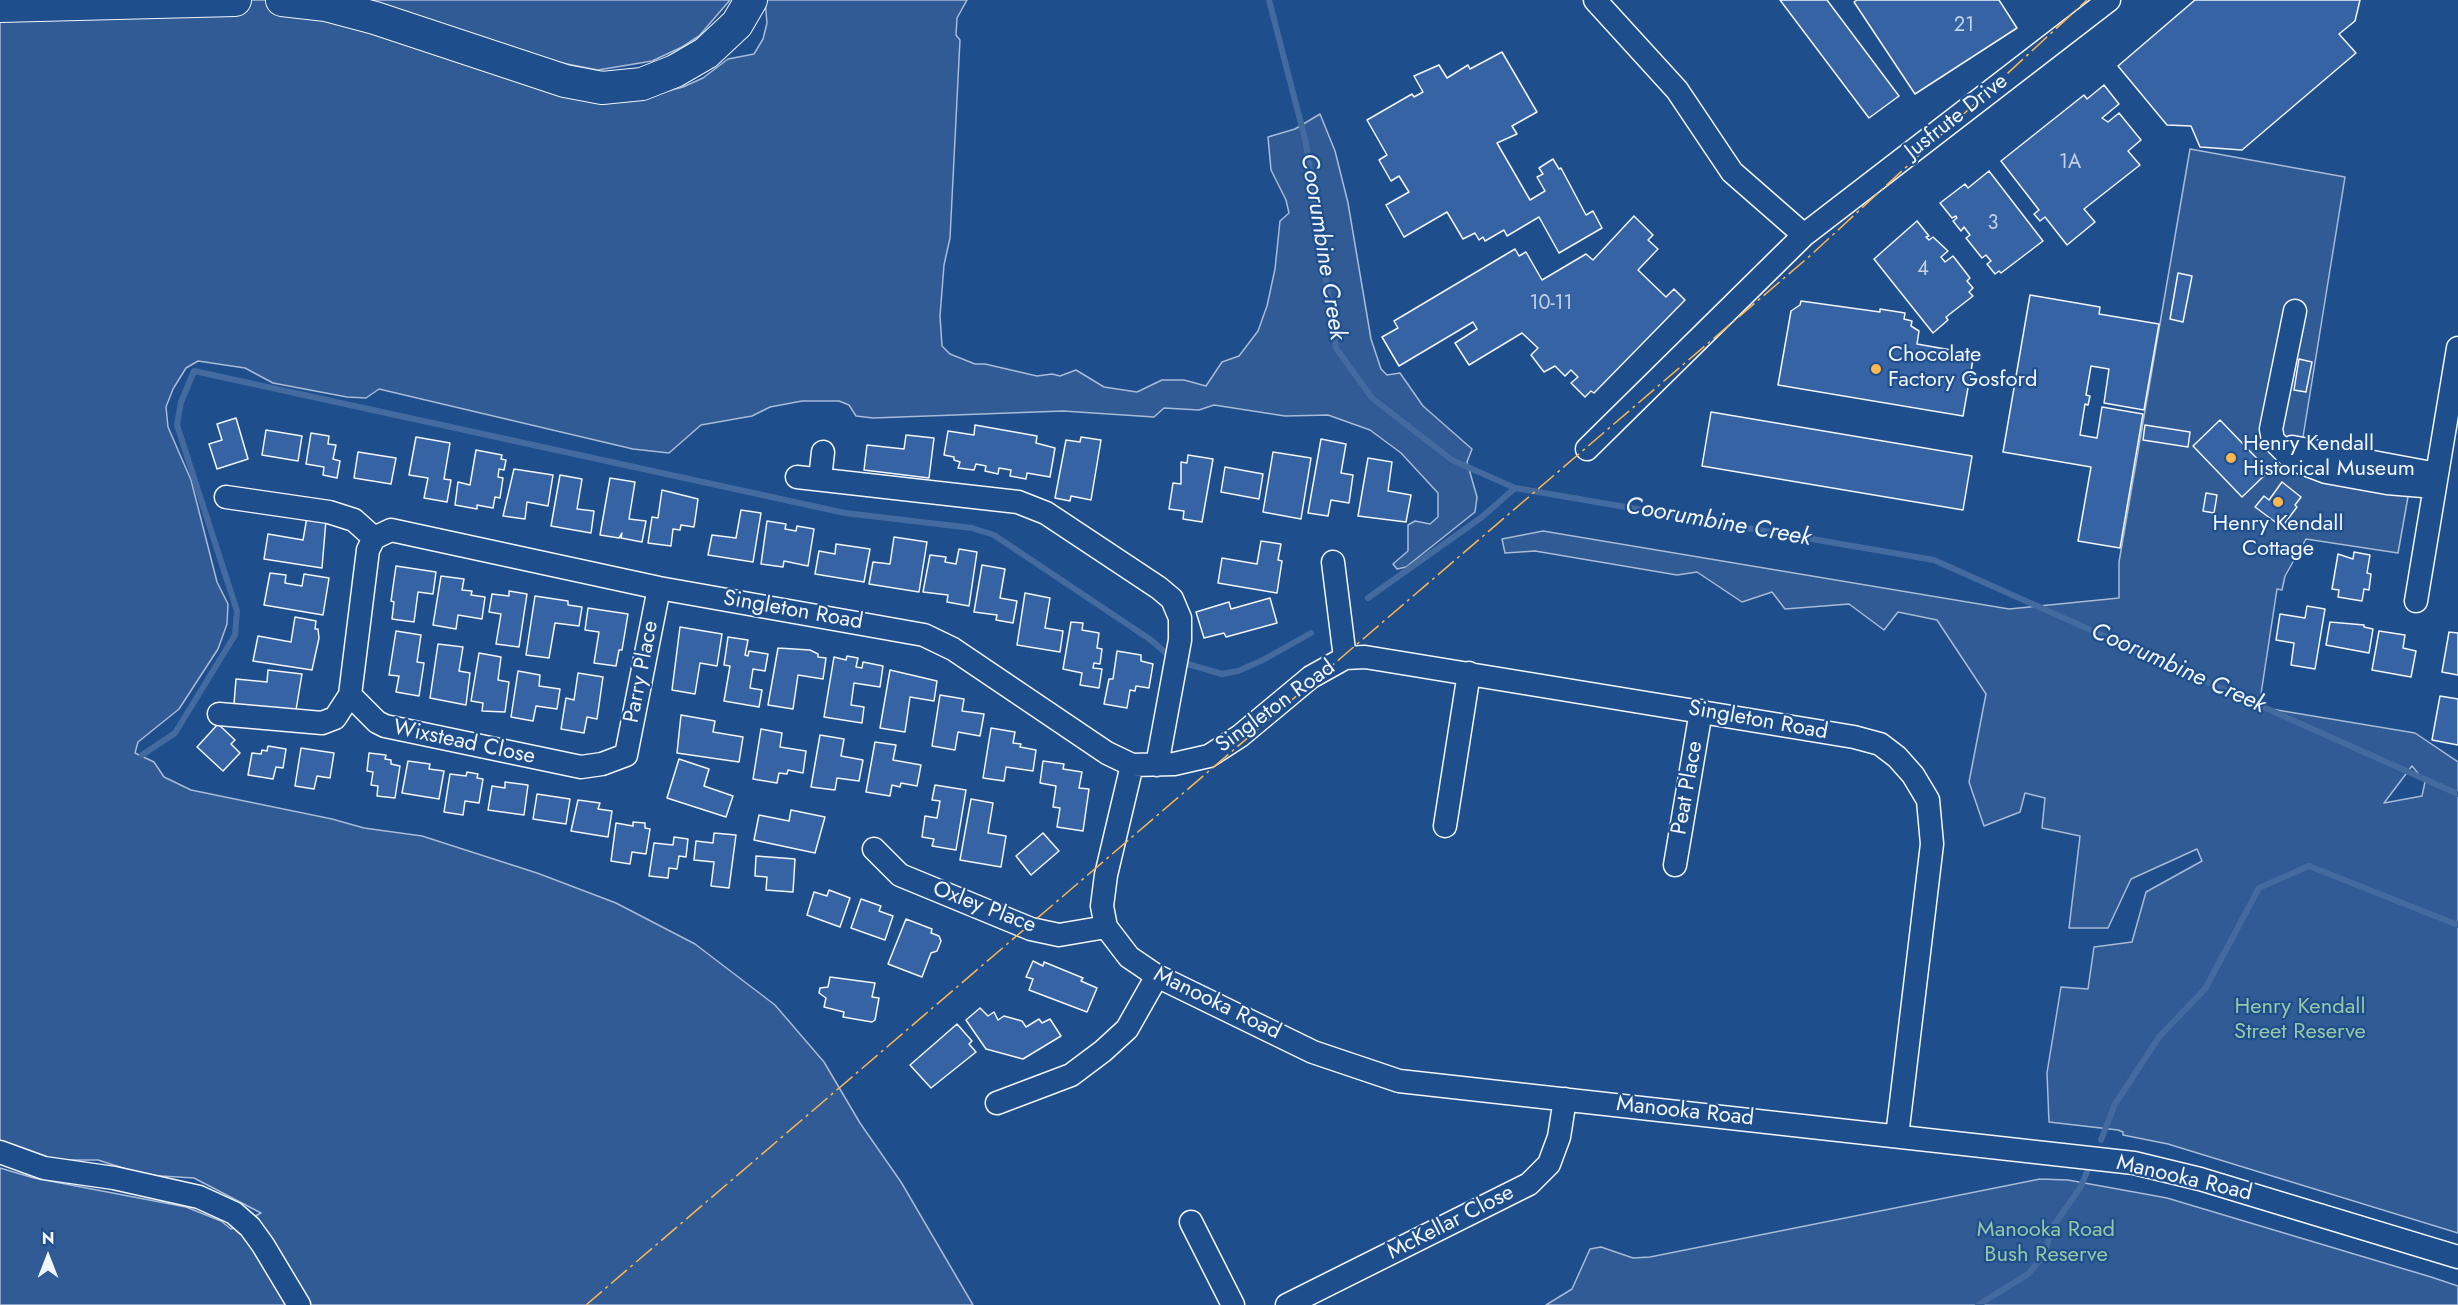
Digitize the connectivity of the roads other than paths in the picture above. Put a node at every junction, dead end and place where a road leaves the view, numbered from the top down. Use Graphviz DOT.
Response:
graph roads {
  1 [pos="234,0"];
  2 [pos="282,0"];
  3 [pos="751,0"];
  4 [pos="1595,0"];
  5 [pos="2109,0"];
  6 [pos="0,6"];
  7 [pos="1804,235"];
  8 [pos="2295,311"];
  9 [pos="2458,348"];
  10 [pos="1587,449"];
  11 [pos="823,452"];
  12 [pos="796,477"];
  13 [pos="820,479"];
  14 [pos="2436,480"];
  15 [pos="226,497"];
  16 [pos="374,538"];
  17 [pos="1333,562"];
  18 [pos="659,588"];
  19 [pos="2416,600"];
  20 [pos="1345,658"];
  21 [pos="1469,673"];
  22 [pos="350,695"];
  23 [pos="1701,711"];
  24 [pos="219,714"];
  25 [pos="626,755"];
  26 [pos="1132,765"];
  27 [pos="1157,765"];
  28 [pos="1445,826"];
  29 [pos="874,849"];
  30 [pos="1675,865"];
  31 [pos="1106,927"];
  32 [pos="1156,976"];
  33 [pos="1565,1099"];
  34 [pos="997,1103"];
  35 [pos="1897,1136"];
  36 [pos="0,1152"];
  37 [pos="1191,1222"];
  38 [pos="2458,1257"];
  39 [pos="299,1305"];
  40 [pos="1233,1305"];
  41 [pos="1287,1305"];
  1 -- 6 [label="highway"];
  2 -- 3 [label="highway"];
  4 -- 7 [label="street"];
  5 -- 7 [label="street, Jusfrute Drive"];
  7 -- 10 [label="street, Jusfrute Drive"];
  8 -- 14 [label="street"];
  9 -- 14 [label="street"];
  11 -- 13 [label="street"];
  12 -- 13 [label="street"];
  13 -- 27 [label="street"];
  14 -- 19 [label="street"];
  15 -- 16 [label="street"];
  16 -- 18 [label="street, Singleton Road"];
  16 -- 22 [label="street"];
  17 -- 20 [label="street"];
  18 -- 25 [label="street, Parry Place"];
  18 -- 26 [label="street, Singleton Road"];
  20 -- 21 [label="street, Singleton Road"];
  20 -- 27 [label="street, Singleton Road"];
  21 -- 23 [label="street, Singleton Road"];
  21 -- 28 [label="street"];
  22 -- 24 [label="street"];
  22 -- 25 [label="street, Wixstead Close"];
  23 -- 30 [label="street, Peat Place"];
  23 -- 35 [label="street, Singleton Road"];
  26 -- 27 [label="street, Singleton Road"];
  26 -- 31 [label="street"];
  29 -- 31 [label="street, Oxley Place"];
  31 -- 32 [label="street, Manooka Road"];
  32 -- 33 [label="street, Manooka Road"];
  32 -- 34 [label="street"];
  33 -- 35 [label="street, Manooka Road"];
  33 -- 41 [label="street, McKellar Close"];
  35 -- 38 [label="street, Manooka Road"];
  36 -- 39 [label="street"];
  37 -- 40 [label="street"];
}
